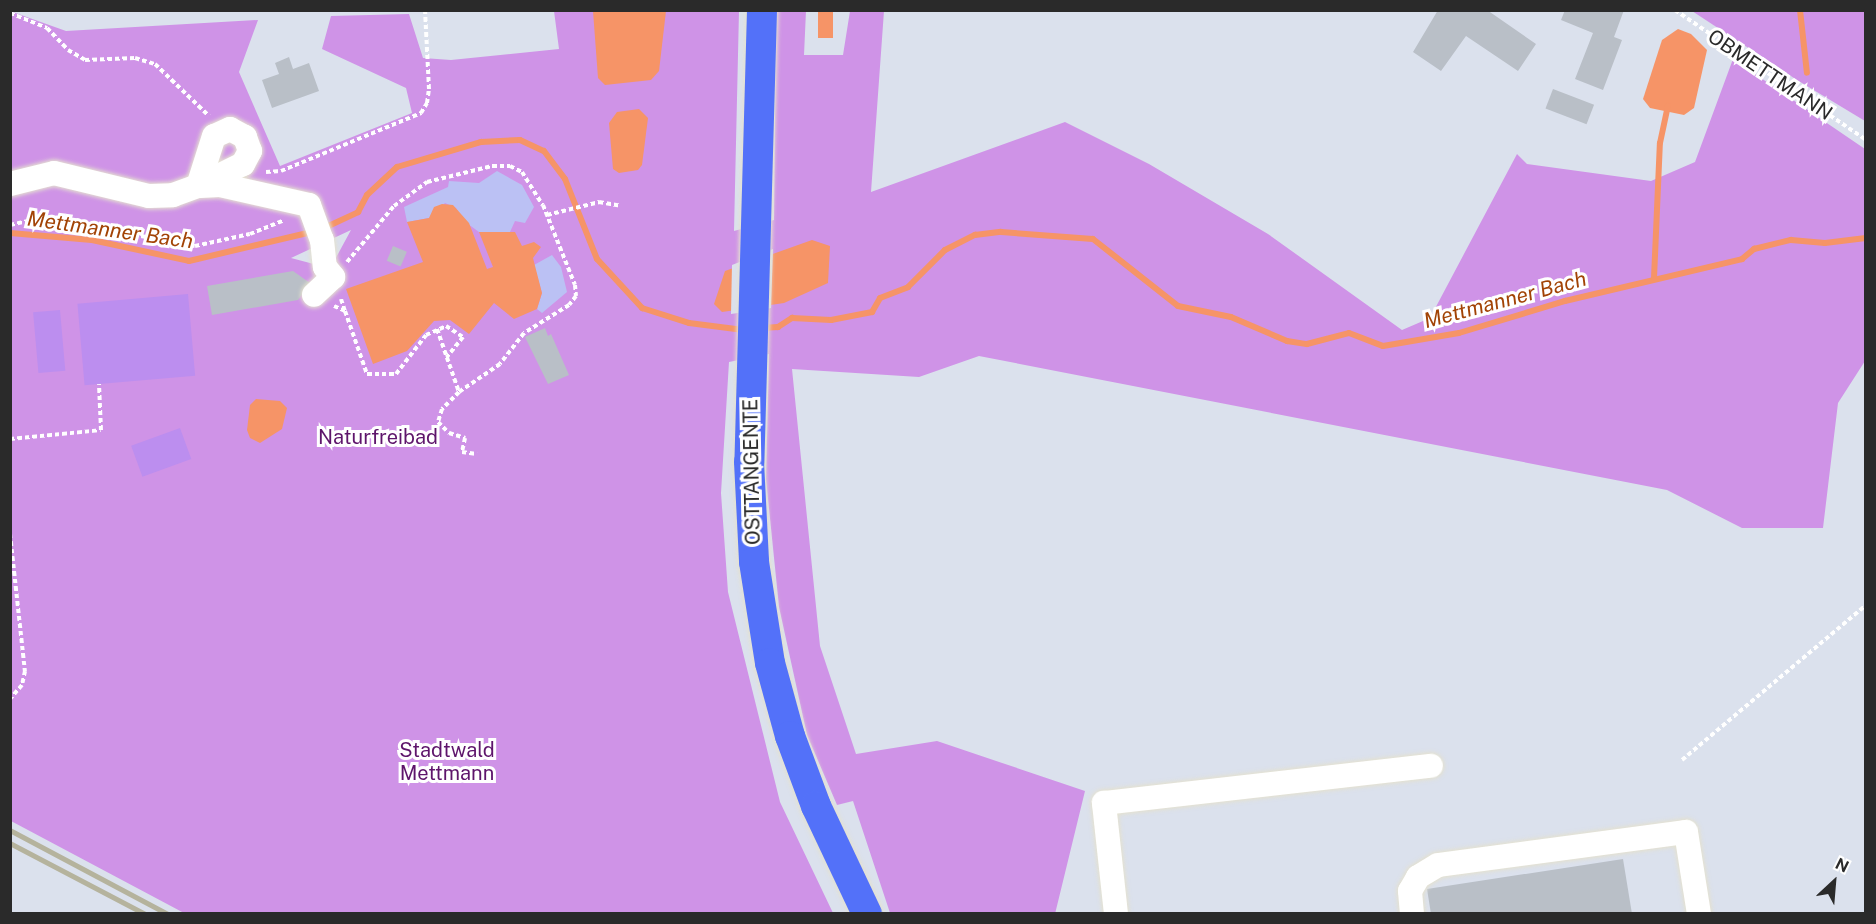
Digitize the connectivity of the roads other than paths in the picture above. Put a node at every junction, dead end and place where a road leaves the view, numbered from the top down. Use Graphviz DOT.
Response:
graph roads {
  1 [pos="762,10"];
  2 [pos="10,184"];
  3 [pos="198,186"];
  4 [pos="314,296"];
  5 [pos="1431,766"];
  6 [pos="867,914"];
  7 [pos="1116,914"];
  8 [pos="1412,914"];
  9 [pos="1699,914"];
  1 -- 6 [label="main road, OSTTANGENTE"];
  2 -- 3 [label="lane"];
  3 -- 3 [label="lane"];
  3 -- 4 [label="lane"];
  5 -- 7 [label="lane"];
  8 -- 9 [label="lane"];
}
